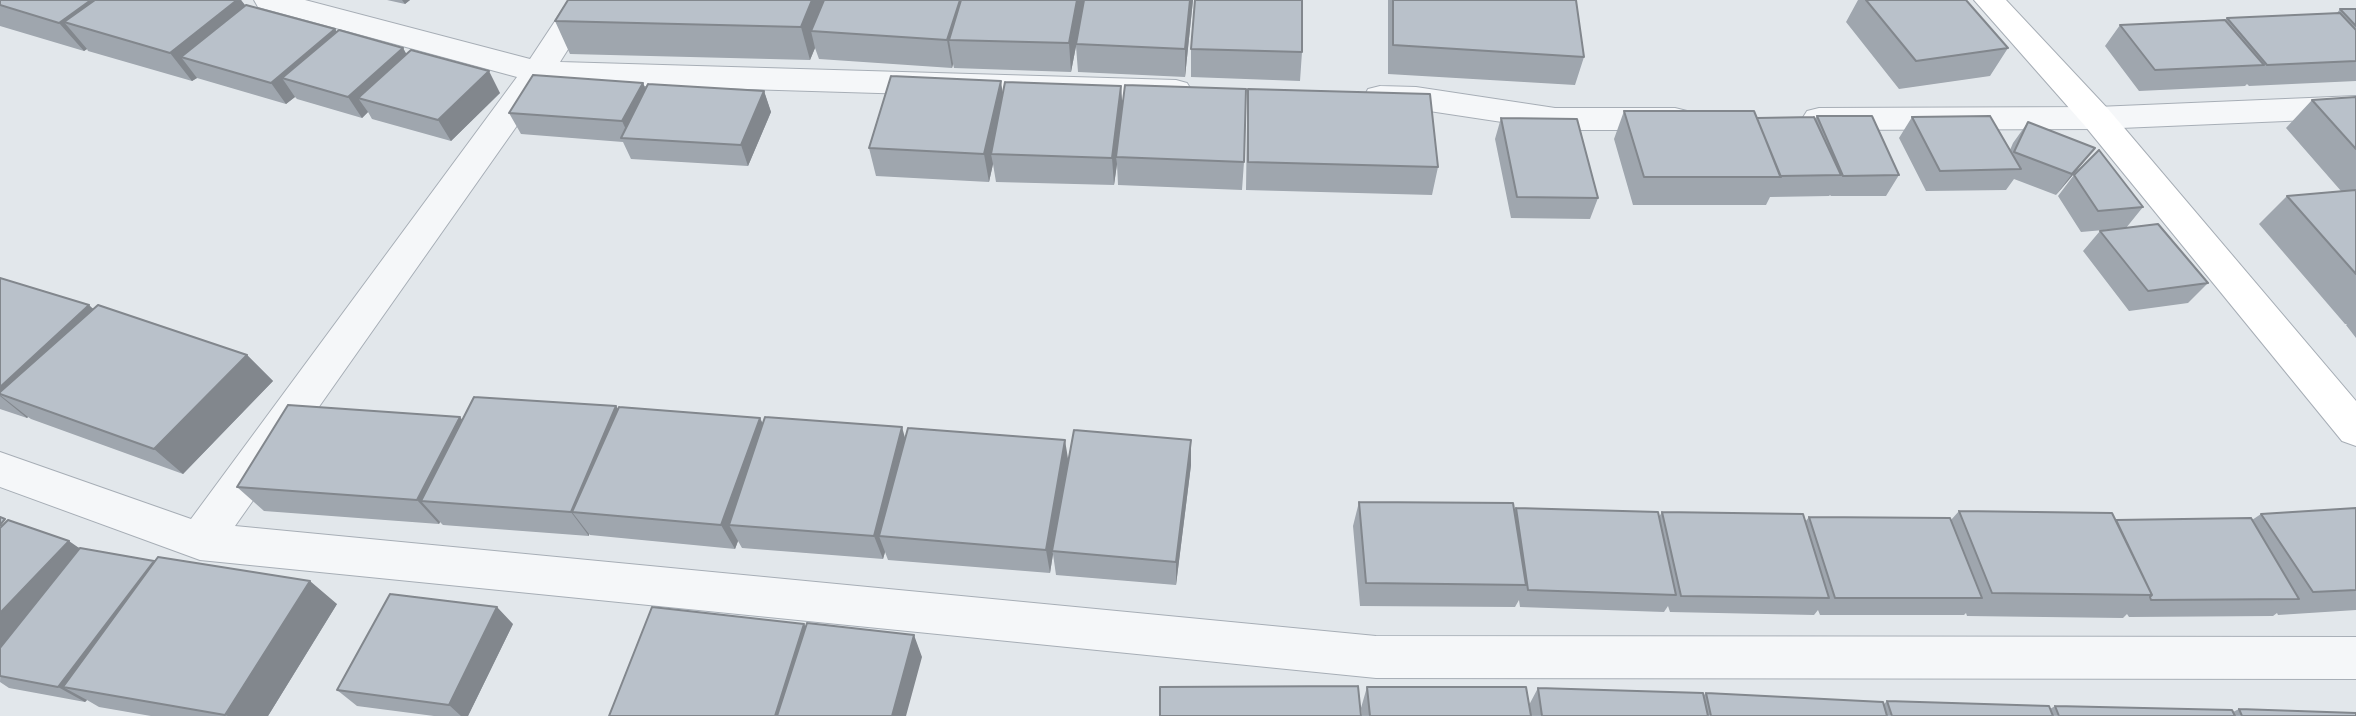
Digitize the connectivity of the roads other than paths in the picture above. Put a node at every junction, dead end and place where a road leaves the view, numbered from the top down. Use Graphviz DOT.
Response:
graph roads {
  1 [pos="269,0"];
  2 [pos="584,0"];
  3 [pos="1989,0"];
  4 [pos="538,72"];
  5 [pos="1207,92"];
  6 [pos="1346,96"];
  7 [pos="2356,107"];
  8 [pos="2097,118"];
  9 [pos="1708,119"];
  10 [pos="1791,119"];
  11 [pos="2356,429"];
  12 [pos="0,469"];
  13 [pos="200,541"];
  14 [pos="2356,658"];
  1 -- 4 [label="street"];
  2 -- 4 [label="street"];
  3 -- 8 [label="main road"];
  4 -- 5 [label="street"];
  4 -- 13 [label="street"];
  6 -- 9 [label="street"];
  7 -- 8 [label="street"];
  8 -- 10 [label="street"];
  8 -- 11 [label="main road"];
  12 -- 13 [label="street"];
  13 -- 14 [label="street"];
}
